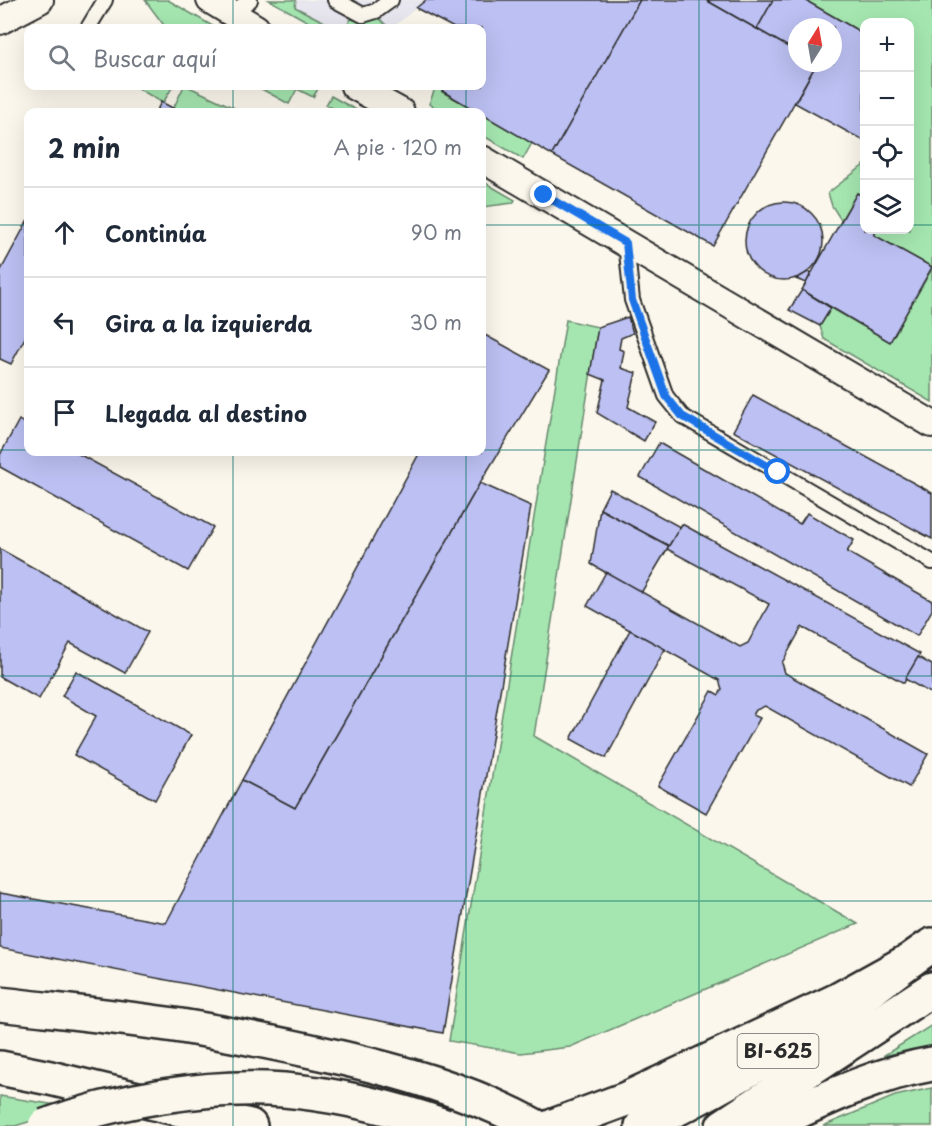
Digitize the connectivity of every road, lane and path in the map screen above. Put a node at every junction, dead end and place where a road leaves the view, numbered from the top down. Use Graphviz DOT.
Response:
graph roads {
  1 [pos="40,0"];
  2 [pos="105,0"];
  3 [pos="203,0"];
  4 [pos="210,0"];
  5 [pos="335,0"];
  6 [pos="390,0"];
  7 [pos="241,7"];
  8 [pos="0,21"];
  9 [pos="90,24"];
  10 [pos="253,24"];
  11 [pos="361,90"];
  12 [pos="394,108"];
  13 [pos="486,161"];
  14 [pos="626,243"];
  15 [pos="932,424"];
  16 [pos="932,562"];
  17 [pos="919,954"];
  18 [pos="932,989"];
  19 [pos="0,1004"];
  20 [pos="0,1011"];
  21 [pos="78,1013"];
  22 [pos="835,1050"];
  23 [pos="932,1064"];
  24 [pos="0,1068"];
  25 [pos="45,1126"];
  26 [pos="250,1126"];
  27 [pos="446,1126"];
  28 [pos="535,1126"];
  29 [pos="553,1126"];
  30 [pos="642,1126"];
  31 [pos="696,1126"];
  32 [pos="723,1126"];
  33 [pos="767,1126"];
  1 -- 8 [label="street"];
  2 -- 9 [label="lane"];
  3 -- 7 [label="street"];
  4 -- 7 [label="street"];
  5 -- 6 [label="lane"];
  7 -- 10 [label="street"];
  11 -- 12 [label="street"];
  13 -- 14 [label="street"];
  14 -- 15 [label="street"];
  14 -- 16 [label="lane"];
  17 -- 29 [label="main road"];
  17 -- 30 [label="main road, BI-625"];
  18 -- 22 [label="main road, BI-625"];
  19 -- 21 [label="main road"];
  20 -- 21 [label="main road"];
  21 -- 28 [label="main road"];
  22 -- 31 [label="main road"];
  22 -- 32 [label="main road, BI-625"];
  23 -- 33 [label="main road"];
  24 -- 26 [label="main road"];
  25 -- 27 [label="main road, bridge"];
}
